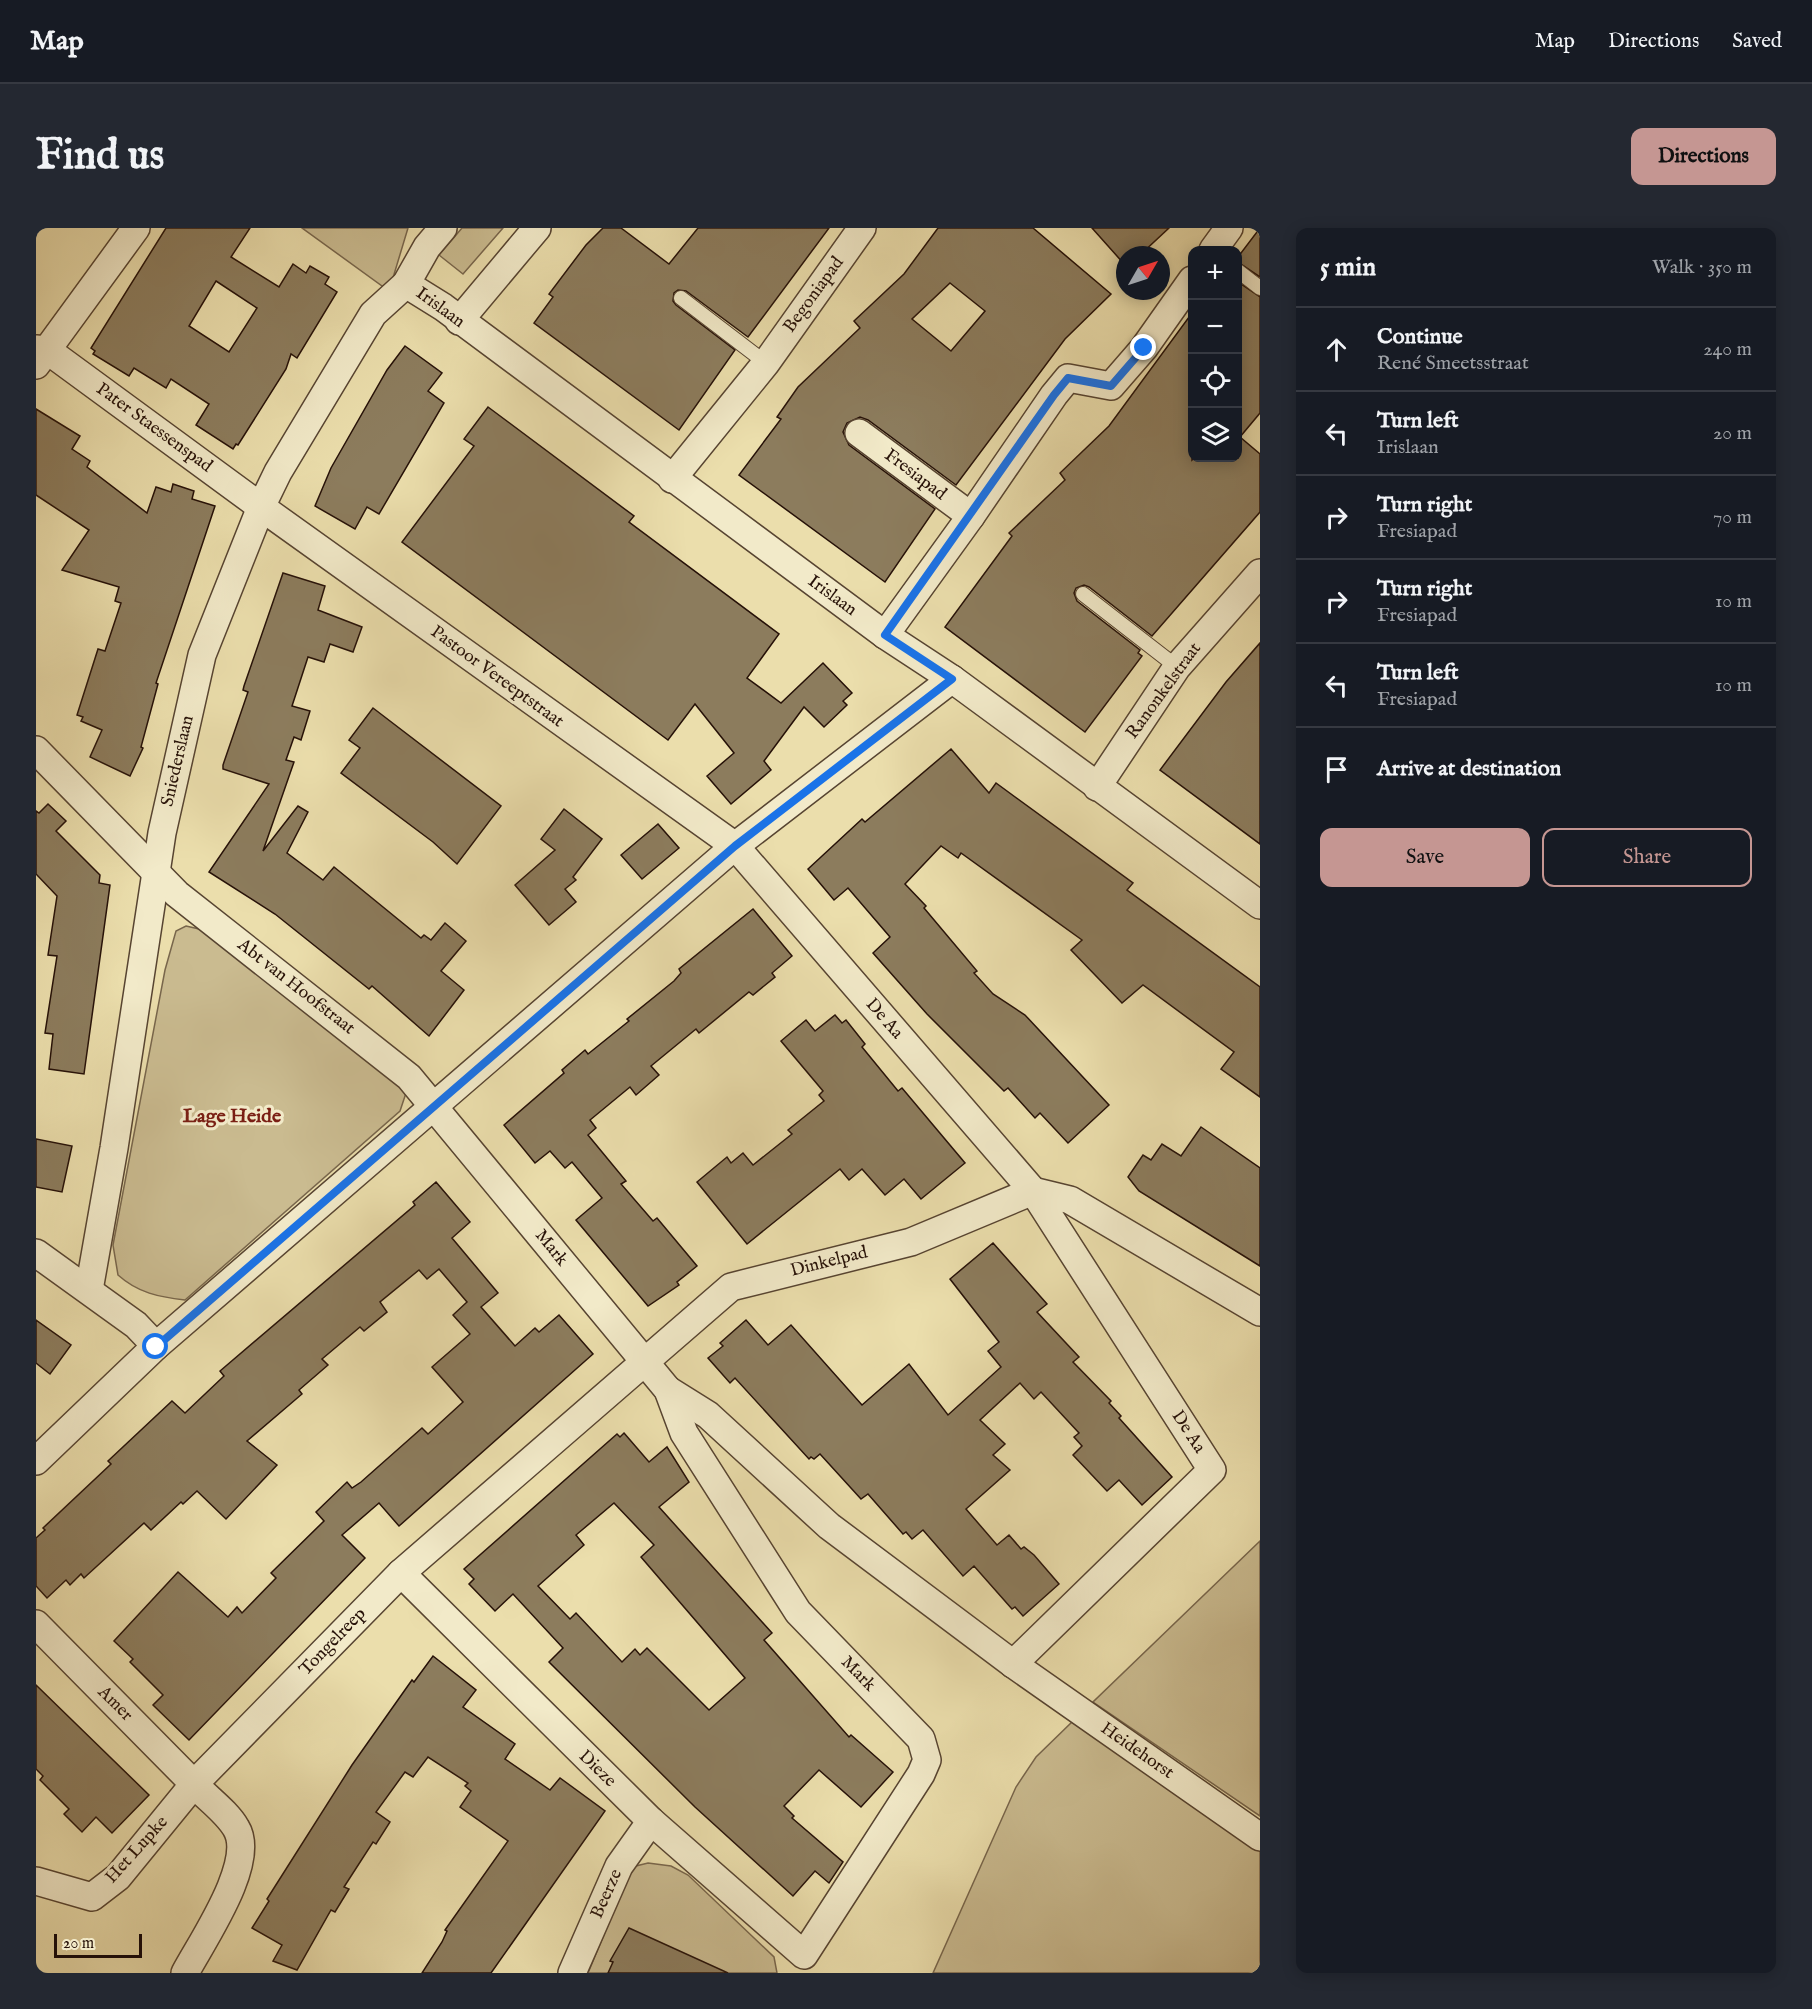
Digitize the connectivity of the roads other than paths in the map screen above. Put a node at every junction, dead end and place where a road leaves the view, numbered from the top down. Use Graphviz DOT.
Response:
graph roads {
  1 [pos="136,228"];
  2 [pos="443,228"];
  3 [pos="537,228"];
  4 [pos="862,228"];
  5 [pos="1228,228"];
  6 [pos="1216,246"];
  7 [pos="1242,275"];
  8 [pos="406,284"];
  9 [pos="1188,286"];
  10 [pos="1260,288"];
  11 [pos="681,298"];
  12 [pos="459,321"];
  13 [pos="40,355"];
  14 [pos="766,363"];
  15 [pos="859,433"];
  16 [pos="672,479"];
  17 [pos="261,507"];
  18 [pos="971,516"];
  19 [pos="1260,573"];
  20 [pos="1083,594"];
  21 [pos="885,635"];
  22 [pos="1177,667"];
  23 [pos="952,679"];
  24 [pos="36,750"];
  25 [pos="1097,787"];
  26 [pos="735,846"];
  27 [pos="156,872"];
  28 [pos="1260,904"];
  29 [pos="434,1105"];
  30 [pos="1033,1191"];
  31 [pos="36,1253"];
  32 [pos="89,1290"];
  33 [pos="1260,1312"];
  34 [pos="156,1347"];
  35 [pos="644,1361"];
  36 [pos="668,1390"];
  37 [pos="36,1461"];
  38 [pos="401,1573"];
  39 [pos="36,1624"];
  40 [pos="1014,1664"];
  41 [pos="194,1784"];
  42 [pos="651,1821"];
  43 [pos="1260,1837"];
  44 [pos="36,1881"];
  45 [pos="804,1955"];
  46 [pos="185,1973"];
  47 [pos="572,1973"];
  1 -- 13 [label="street"];
  2 -- 8 [label="street, Sniederslaan"];
  3 -- 12 [label="street"];
  4 -- 14 [label="street, Begoniapad"];
  5 -- 6 [label="street"];
  7 -- 10 [label="lane"];
  8 -- 12 [label="street, Irislaan"];
  8 -- 17 [label="street, Sniederslaan"];
  9 -- 18 [label="street"];
  11 -- 14 [label="lane"];
  12 -- 16 [label="street, Irislaan"];
  13 -- 17 [label="street, Pater Staessenspad"];
  14 -- 16 [label="street, Begoniapad"];
  15 -- 18 [label="street, Fresiapad"];
  16 -- 21 [label="street, Irislaan"];
  17 -- 26 [label="street, Pastoor Vereeptstraat"];
  17 -- 27 [label="street, Sniederslaan"];
  18 -- 21 [label="street"];
  19 -- 22 [label="street, Ranonkelstraat"];
  20 -- 22 [label="lane"];
  21 -- 23 [label="street, Irislaan"];
  22 -- 25 [label="street, Ranonkelstraat"];
  23 -- 25 [label="street, Irislaan"];
  23 -- 26 [label="street"];
  24 -- 27 [label="street, Abt van Hoofstraat"];
  25 -- 28 [label="street, Irislaan"];
  26 -- 29 [label="street"];
  26 -- 30 [label="street, De Aa"];
  27 -- 29 [label="street, Abt van Hoofstraat"];
  27 -- 32 [label="street, Sniederslaan"];
  29 -- 34 [label="street"];
  29 -- 35 [label="street, Mark"];
  30 -- 33 [label="street"];
  30 -- 35 [label="street, Dinkelpad"];
  30 -- 40 [label="street, De Aa"];
  31 -- 32 [label="street"];
  32 -- 34 [label="street"];
  34 -- 37 [label="street"];
  35 -- 36 [label="street, Mark"];
  35 -- 38 [label="street, Tongelreep"];
  36 -- 40 [label="street, Mark"];
  36 -- 45 [label="street, Mark"];
  38 -- 41 [label="street, Tongelreep"];
  38 -- 42 [label="street, Dieze"];
  39 -- 41 [label="street, Amer"];
  40 -- 43 [label="street, Heidehorst"];
  41 -- 44 [label="street, Het Lupke"];
  41 -- 46 [label="street"];
  42 -- 45 [label="street, Dieze"];
  42 -- 47 [label="street, Beerze"];
}
